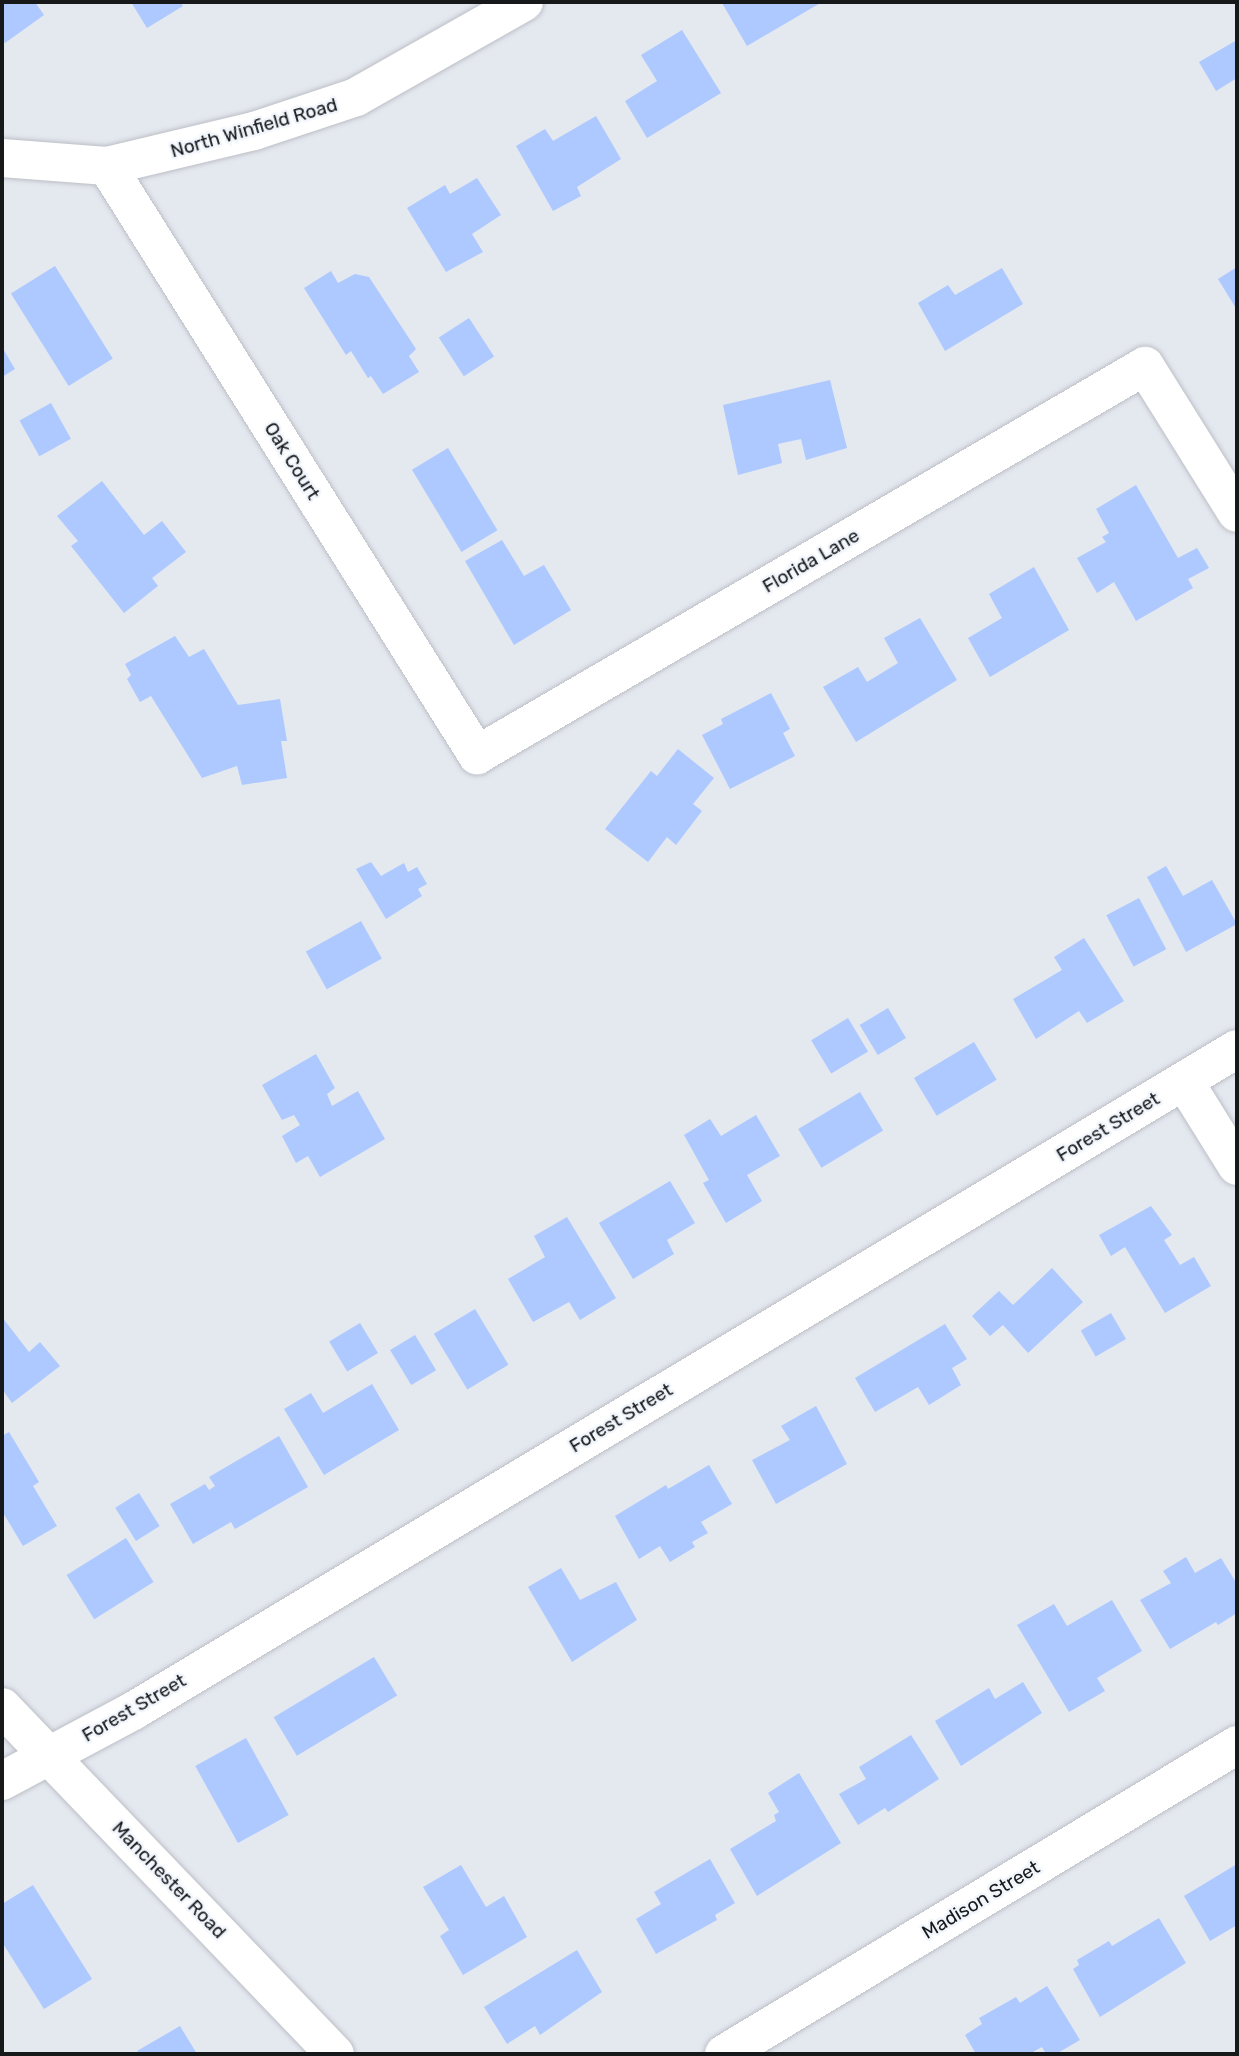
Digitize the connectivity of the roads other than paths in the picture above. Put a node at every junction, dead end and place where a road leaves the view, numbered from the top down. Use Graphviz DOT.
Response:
graph roads {
  1 [pos="512,5"];
  2 [pos="2,159"];
  3 [pos="107,166"];
  4 [pos="1237,513"];
  5 [pos="477,755"];
  6 [pos="1237,1049"];
  7 [pos="1184,1081"];
  8 [pos="1237,1166"];
  9 [pos="2,1707"];
  10 [pos="1237,1745"];
  11 [pos="50,1756"];
  12 [pos="2,1781"];
  13 [pos="335,2054"];
  14 [pos="724,2054"];
  1 -- 3 [label="street, North Winfield Road"];
  2 -- 3 [label="street, North Winfield Road"];
  3 -- 5 [label="street, Oak Court"];
  4 -- 5 [label="street, Florida Lane"];
  6 -- 7 [label="street, Forest Street"];
  7 -- 8 [label="street"];
  7 -- 11 [label="street, Forest Street"];
  9 -- 11 [label="street, Manchester Road"];
  10 -- 14 [label="street, Madison Street"];
  11 -- 12 [label="street, Forest Street"];
  11 -- 13 [label="street, Manchester Road"];
}
